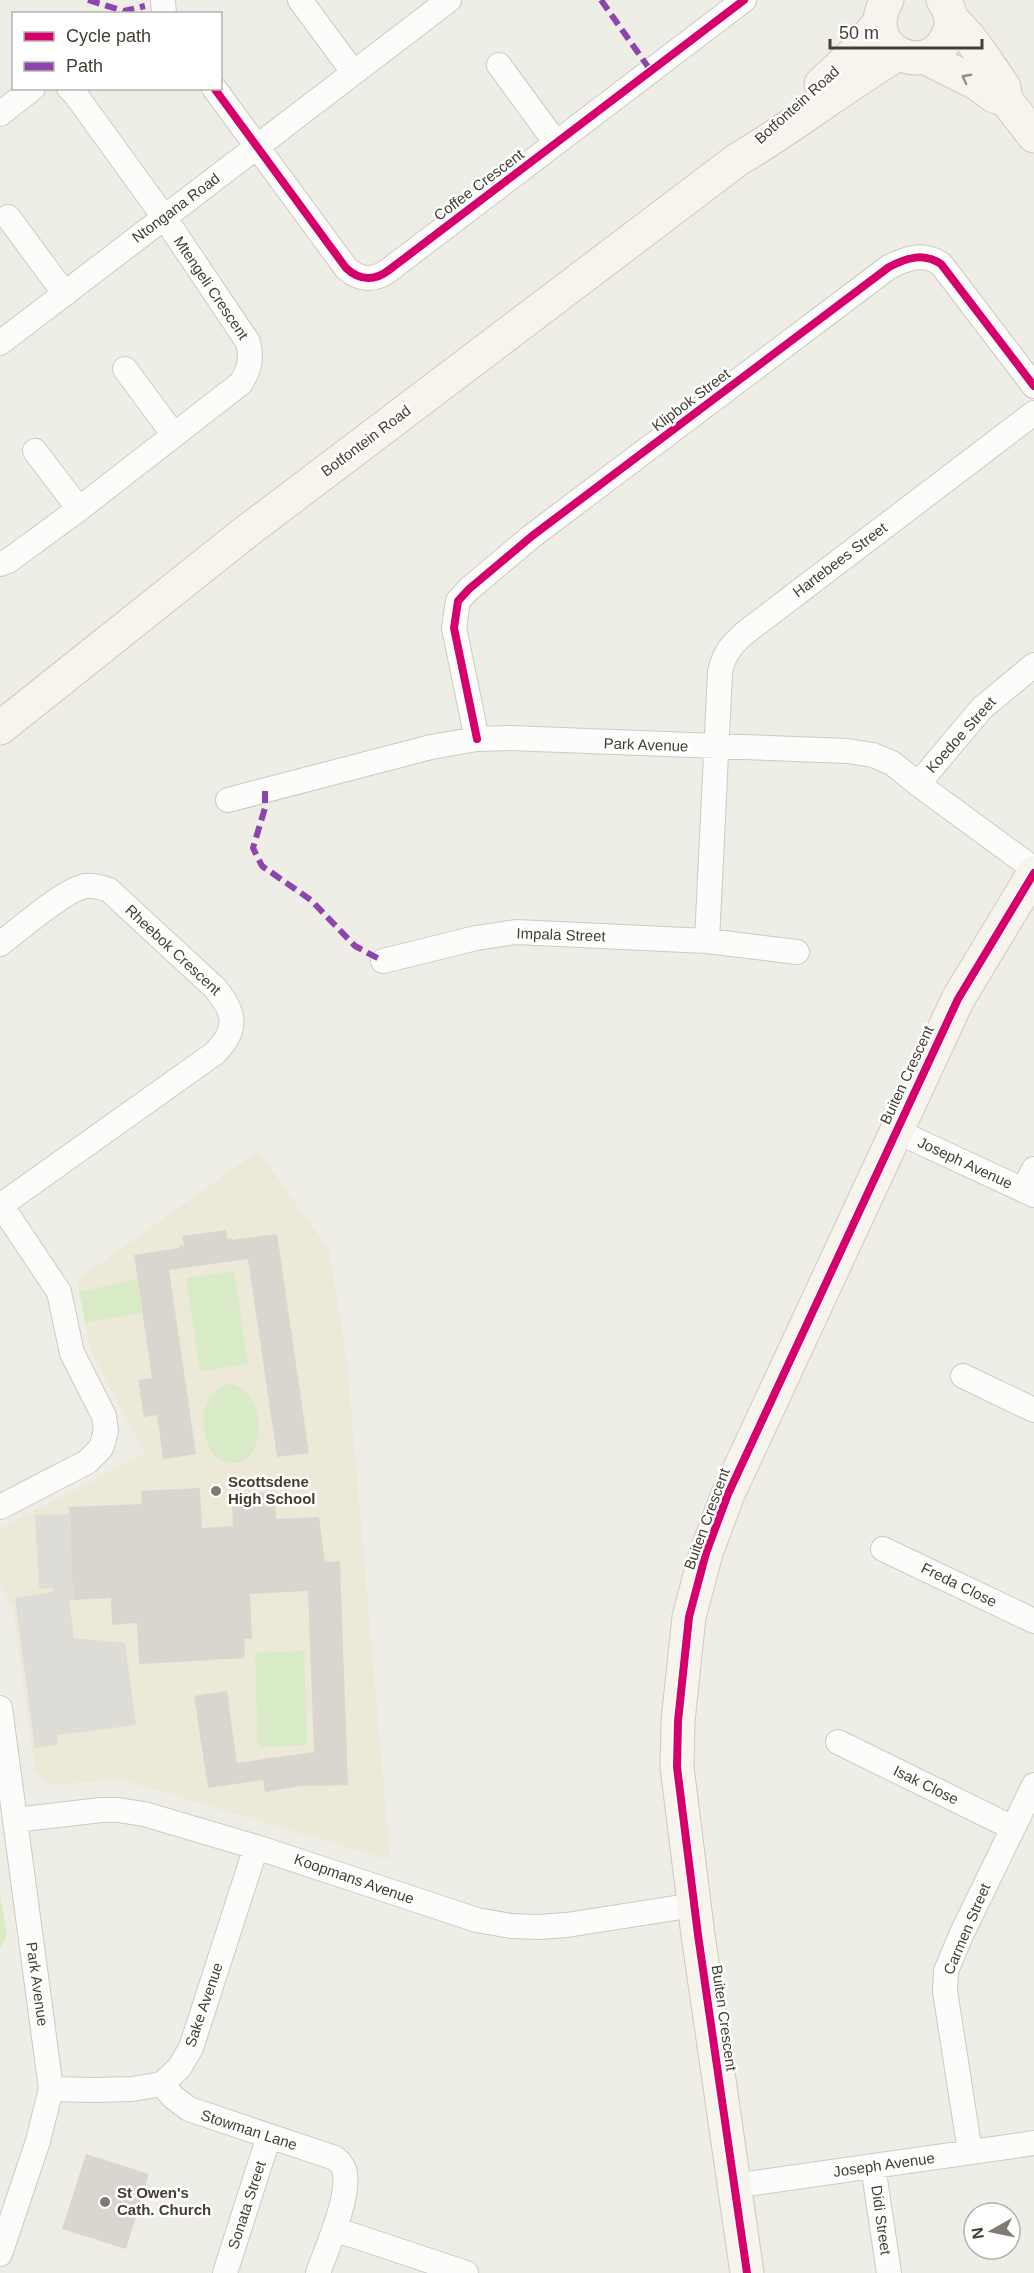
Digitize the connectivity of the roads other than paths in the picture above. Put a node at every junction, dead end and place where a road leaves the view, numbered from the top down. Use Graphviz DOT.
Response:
graph roads {
  1 [pos="300,0"];
  2 [pos="450,0"];
  3 [pos="744,0"];
  4 [pos="882,8"];
  5 [pos="954,8"];
  6 [pos="911,56"];
  7 [pos="499,65"];
  8 [pos="353,72"];
  9 [pos="30,90"];
  10 [pos="71,90"];
  11 [pos="215,90"];
  12 [pos="1006,100"];
  13 [pos="0,114"];
  14 [pos="1034,136"];
  15 [pos="556,143"];
  16 [pos="256,148"];
  17 [pos="737,160"];
  18 [pos="8,217"];
  19 [pos="164,217"];
  20 [pos="65,294"];
  21 [pos="0,344"];
  22 [pos="125,369"];
  23 [pos="1034,386"];
  24 [pos="1034,413"];
  25 [pos="174,435"];
  26 [pos="35,451"];
  27 [pos="79,509"];
  28 [pos="0,564"];
  29 [pos="1034,665"];
  30 [pos="0,728"];
  31 [pos="477,739"];
  32 [pos="716,748"];
  33 [pos="918,784"];
  34 [pos="228,800"];
  35 [pos="1034,871"];
  36 [pos="706,941"];
  37 [pos="0,944"];
  38 [pos="797,952"];
  39 [pos="383,961"];
  40 [pos="896,1131"];
  41 [pos="1034,1168"];
  42 [pos="1028,1193"];
  43 [pos="1,1206"];
  44 [pos="963,1376"];
  45 [pos="1034,1410"];
  46 [pos="0,1507"];
  47 [pos="884,1549"];
  48 [pos="1034,1621"];
  49 [pos="0,1708"];
  50 [pos="838,1742"];
  51 [pos="1034,1785"];
  52 [pos="15,1820"];
  53 [pos="1013,1828"];
  54 [pos="256,1846"];
  55 [pos="694,1905"];
  56 [pos="162,2084"];
  57 [pos="51,2089"];
  58 [pos="269,2136"];
  59 [pos="1034,2143"];
  60 [pos="970,2152"];
  61 [pos="873,2166"];
  62 [pos="734,2186"];
  63 [pos="334,2229"];
  64 [pos="0,2254"];
  65 [pos="225,2273"];
  66 [pos="318,2273"];
  67 [pos="466,2273"];
  68 [pos="747,2273"];
  69 [pos="889,2273"];
  1 -- 8 [label="street"];
  2 -- 8 [label="street, Ntongana Road"];
  3 -- 15 [label="street, Coffee Crescent"];
  4 -- 6 [label="street"];
  4 -- 17 [label="street, Botfontein Road"];
  5 -- 6 [label="street, Botfontein Road"];
  5 -- 12 [label="street"];
  12 -- 6 [label="street, one-way"];
  6 -- 17 [label="street, Botfontein Road"];
  7 -- 15 [label="street"];
  8 -- 16 [label="street, Ntongana Road"];
  9 -- 13 [label="street"];
  10 -- 19 [label="street"];
  11 -- 16 [label="street, Coffee Crescent"];
  12 -- 14 [label="street"];
  15 -- 16 [label="street, Coffee Crescent"];
  16 -- 19 [label="street, Ntongana Road"];
  17 -- 30 [label="street, Botfontein Road"];
  18 -- 20 [label="street"];
  19 -- 20 [label="street, Ntongana Road"];
  19 -- 25 [label="street, Mtengeli Crescent"];
  20 -- 21 [label="street, Ntongana Road"];
  22 -- 25 [label="street"];
  23 -- 31 [label="street, Klipbok Street"];
  24 -- 32 [label="street, Hartebees Street"];
  25 -- 27 [label="street, Mtengeli Crescent"];
  26 -- 27 [label="street"];
  27 -- 28 [label="street, Mtengeli Crescent"];
  29 -- 33 [label="street, Koedoe Street"];
  31 -- 32 [label="street, Park Avenue"];
  31 -- 34 [label="street, Park Avenue"];
  32 -- 33 [label="street, Park Avenue"];
  32 -- 36 [label="street"];
  33 -- 35 [label="street, Park Avenue"];
  35 -- 40 [label="street, Buiten Crescent"];
  36 -- 38 [label="street, Impala Street"];
  36 -- 39 [label="street, Impala Street"];
  37 -- 43 [label="street, Rheebok Crescent"];
  40 -- 42 [label="street, Joseph Avenue"];
  40 -- 55 [label="street, Buiten Crescent"];
  41 -- 42 [label="street"];
  43 -- 46 [label="street"];
  44 -- 45 [label="street"];
  47 -- 48 [label="street, Freda Close"];
  49 -- 52 [label="street, Park Avenue"];
  50 -- 53 [label="street, Isak Close"];
  51 -- 53 [label="street, Carmen Street"];
  52 -- 54 [label="street, Koopmans Avenue"];
  52 -- 57 [label="street, Park Avenue"];
  53 -- 60 [label="street, Carmen Street"];
  54 -- 55 [label="street, Koopmans Avenue"];
  54 -- 56 [label="street, Sake Avenue"];
  55 -- 62 [label="street, Buiten Crescent"];
  56 -- 57 [label="street"];
  56 -- 58 [label="street, Stowman Lane"];
  57 -- 64 [label="street, Park Avenue"];
  58 -- 63 [label="street, Stowman Lane"];
  58 -- 65 [label="street, Sonata Street"];
  59 -- 60 [label="street, Joseph Avenue"];
  60 -- 61 [label="street, Joseph Avenue"];
  61 -- 62 [label="street, Joseph Avenue"];
  61 -- 69 [label="street, Didi Street"];
  62 -- 68 [label="street, Buiten Crescent"];
  63 -- 66 [label="street"];
  63 -- 67 [label="street"];
}
